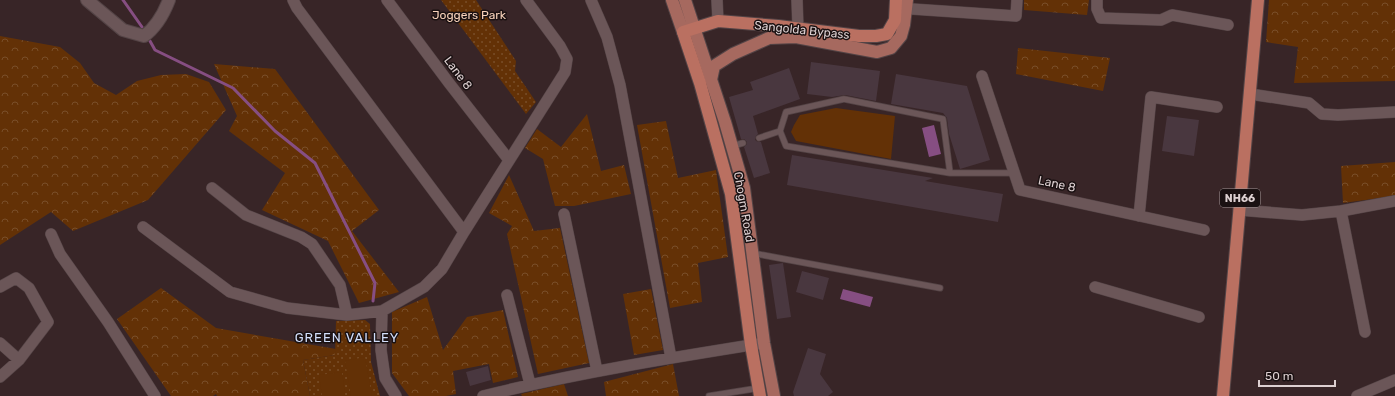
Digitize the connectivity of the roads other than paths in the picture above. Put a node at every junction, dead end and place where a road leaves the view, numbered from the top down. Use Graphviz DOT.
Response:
graph roads {
  1 [pos="87,0"];
  2 [pos="169,0"];
  3 [pos="293,0"];
  4 [pos="387,0"];
  5 [pos="526,0"];
  6 [pos="591,0"];
  7 [pos="672,0"];
  8 [pos="685,0"];
  9 [pos="717,0"];
  10 [pos="797,0"];
  11 [pos="1017,0"];
  12 [pos="1097,0"];
  13 [pos="1258,0"];
  14 [pos="901,4"];
  15 [pos="718,21"];
  16 [pos="1228,25"];
  17 [pos="798,28"];
  18 [pos="689,30"];
  19 [pos="982,76"];
  20 [pos="711,80"];
  21 [pos="1250,94"];
  22 [pos="1217,107"];
  23 [pos="1395,112"];
  24 [pos="780,131"];
  25 [pos="759,138"];
  26 [pos="509,160"];
  27 [pos="950,173"];
  28 [pos="1015,173"];
  29 [pos="212,188"];
  30 [pos="1395,201"];
  31 [pos="1239,210"];
  32 [pos="1341,211"];
  33 [pos="564,214"];
  34 [pos="1139,216"];
  35 [pos="143,227"];
  36 [pos="1204,230"];
  37 [pos="464,232"];
  38 [pos="51,234"];
  39 [pos="752,253"];
  40 [pos="0,287"];
  41 [pos="1095,287"];
  42 [pos="940,288"];
  43 [pos="507,295"];
  44 [pos="382,311"];
  45 [pos="347,315"];
  46 [pos="1199,317"];
  47 [pos="1365,332"];
  48 [pos="0,343"];
  49 [pos="764,343"];
  50 [pos="751,345"];
  51 [pos="671,358"];
  52 [pos="19,360"];
  53 [pos="597,372"];
  54 [pos="0,377"];
  55 [pos="1395,380"];
  56 [pos="530,384"];
  57 [pos="760,392"];
  58 [pos="155,396"];
  59 [pos="396,396"];
  60 [pos="483,396"];
  61 [pos="709,396"];
  62 [pos="774,396"];
  63 [pos="1223,396"];
  64 [pos="1357,396"];
  1 -- 2 [label="street"];
  3 -- 37 [label="street"];
  4 -- 26 [label="street, Lane 8"];
  5 -- 26 [label="street"];
  6 -- 51 [label="street"];
  7 -- 18 [label="main road, Chogm Road"];
  8 -- 18 [label="main road, Chogm Road"];
  9 -- 15 [label="street"];
  10 -- 17 [label="street"];
  11 -- 14 [label="street"];
  12 -- 16 [label="street"];
  13 -- 21 [label="highway, NH66"];
  14 -- 17 [label="highway, Sangolda Bypass"];
  14 -- 20 [label="main road, Sangolda Bypass"];
  15 -- 17 [label="highway, Sangolda Bypass"];
  15 -- 18 [label="highway, Sangolda Bypass"];
  18 -- 20 [label="main road, Chogm Road"];
  18 -- 50 [label="highway, Chogm Road"];
  19 -- 28 [label="street, Lane 8"];
  20 -- 39 [label="main road, Chogm Road"];
  21 -- 23 [label="street"];
  21 -- 31 [label="highway, NH66"];
  22 -- 34 [label="street"];
  24 -- 25 [label="lane"];
  24 -- 27 [label="lane"];
  24 -- 27 [label="lane"];
  26 -- 37 [label="street"];
  27 -- 28 [label="lane"];
  28 -- 34 [label="street, Lane 8"];
  29 -- 45 [label="street"];
  30 -- 32 [label="street"];
  31 -- 32 [label="street"];
  31 -- 63 [label="highway, NH66"];
  32 -- 47 [label="street"];
  33 -- 53 [label="street"];
  34 -- 36 [label="street, Lane 8"];
  35 -- 45 [label="street"];
  37 -- 44 [label="street"];
  38 -- 58 [label="street"];
  39 -- 42 [label="lane"];
  39 -- 49 [label="main road, Chogm Road"];
  40 -- 52 [label="street"];
  41 -- 46 [label="street"];
  43 -- 56 [label="street"];
  44 -- 45 [label="street"];
  44 -- 59 [label="street"];
  48 -- 52 [label="street"];
  49 -- 50 [label="street"];
  49 -- 62 [label="main road, Chogm Road"];
  50 -- 51 [label="street"];
  50 -- 57 [label="highway, Chogm Road"];
  51 -- 53 [label="street"];
  52 -- 54 [label="street"];
  53 -- 56 [label="street"];
  55 -- 64 [label="street"];
  56 -- 60 [label="street"];
  57 -- 61 [label="lane"];
}
